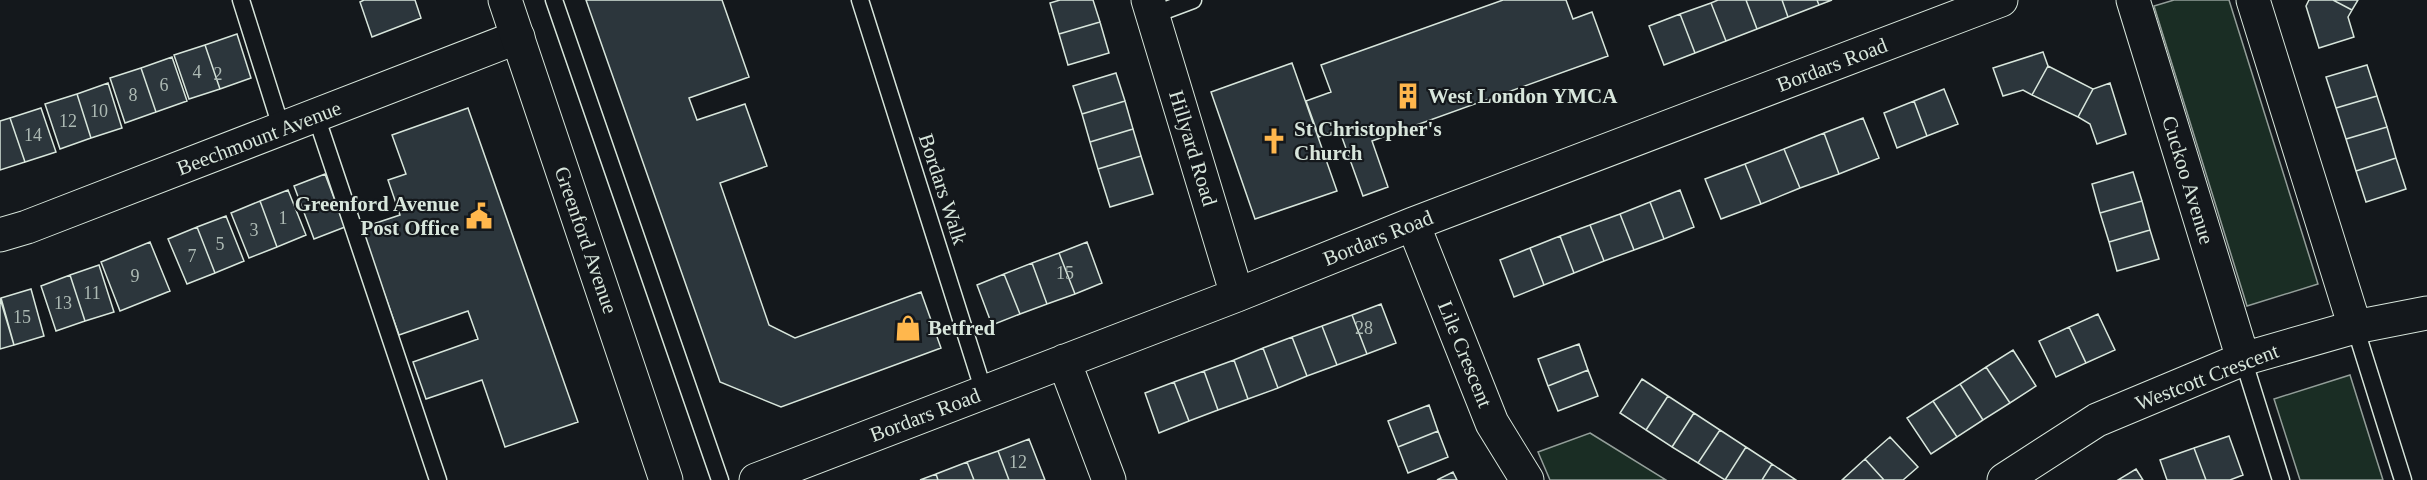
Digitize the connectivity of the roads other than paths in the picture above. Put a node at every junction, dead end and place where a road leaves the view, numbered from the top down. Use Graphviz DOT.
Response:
graph roads {
  1 [pos="241,0"];
  2 [pos="505,0"];
  3 [pos="554,0"];
  4 [pos="860,0"];
  5 [pos="1193,0"];
  6 [pos="2001,0"];
  7 [pos="2133,0"];
  8 [pos="2253,0"];
  9 [pos="1151,8"];
  10 [pos="518,37"];
  11 [pos="316,116"];
  12 [pos="282,129"];
  13 [pos="1413,224"];
  14 [pos="0,235"];
  15 [pos="1237,295"];
  16 [pos="2427,313"];
  17 [pos="2355,327"];
  18 [pos="2243,359"];
  19 [pos="1064,362"];
  20 [pos="984,392"];
  21 [pos="438,480"];
  22 [pos="666,480"];
  23 [pos="720,480"];
  24 [pos="756,480"];
  25 [pos="1109,480"];
  26 [pos="1527,480"];
  27 [pos="2004,480"];
  28 [pos="2281,480"];
  29 [pos="2403,480"];
  1 -- 12 [label="lane"];
  2 -- 10 [label="street, Greenford Avenue"];
  3 -- 23 [label="lane"];
  4 -- 20 [label="lane, Bordars Walk"];
  5 -- 9 [label="lane"];
  6 -- 13 [label="street, Bordars Road"];
  7 -- 18 [label="street, Cuckoo Avenue"];
  8 -- 17 [label="street"];
  9 -- 15 [label="street, Hillyard Road"];
  10 -- 11 [label="street, Beechmount Avenue"];
  10 -- 22 [label="street, Greenford Avenue"];
  11 -- 12 [label="street, Beechmount Avenue"];
  11 -- 21 [label="lane"];
  12 -- 14 [label="street, Beechmount Avenue"];
  13 -- 15 [label="street, Bordars Road"];
  13 -- 26 [label="street, Lile Crescent"];
  15 -- 19 [label="street, Bordars Road"];
  16 -- 17 [label="street, Westcott Crescent"];
  17 -- 18 [label="street, Westcott Crescent"];
  17 -- 29 [label="lane"];
  18 -- 27 [label="street, Westcott Crescent"];
  18 -- 28 [label="lane"];
  19 -- 20 [label="street, Bordars Road"];
  19 -- 25 [label="street"];
  20 -- 24 [label="street, Bordars Road"];
}
